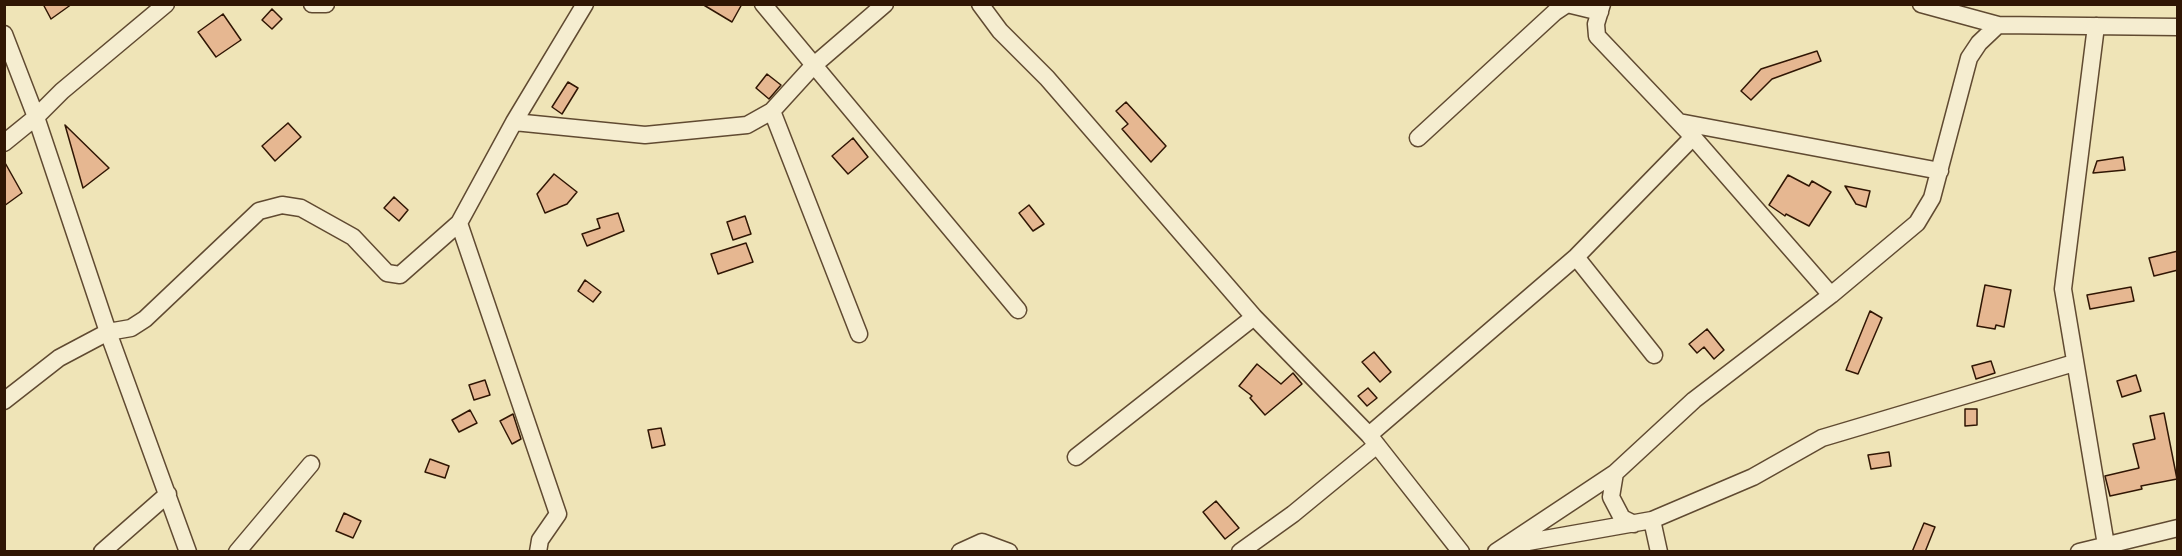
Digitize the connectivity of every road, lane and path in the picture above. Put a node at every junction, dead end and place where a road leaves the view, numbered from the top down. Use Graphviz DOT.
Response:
graph roads {
  1 [pos="166,4"];
  2 [pos="312,4"];
  3 [pos="326,4"];
  4 [pos="585,4"];
  5 [pos="763,4"];
  6 [pos="885,4"];
  7 [pos="980,4"];
  8 [pos="1567,4"];
  9 [pos="1921,4"];
  10 [pos="1601,8"];
  11 [pos="1998,25"];
  12 [pos="2096,26"];
  13 [pos="2178,27"];
  14 [pos="4,34"];
  15 [pos="813,66"];
  16 [pos="772,111"];
  17 [pos="36,117"];
  18 [pos="514,122"];
  19 [pos="1679,122"];
  20 [pos="1693,137"];
  21 [pos="1418,138"];
  22 [pos="4,143"];
  23 [pos="1940,171"];
  24 [pos="459,223"];
  25 [pos="1576,257"];
  26 [pos="1831,295"];
  27 [pos="1018,310"];
  28 [pos="1254,317"];
  29 [pos="108,332"];
  30 [pos="859,334"];
  31 [pos="1654,355"];
  32 [pos="2074,363"];
  33 [pos="4,400"];
  34 [pos="1373,440"];
  35 [pos="1076,457"];
  36 [pos="311,464"];
  37 [pos="1615,473"];
  38 [pos="168,495"];
  39 [pos="1652,519"];
  40 [pos="1634,524"];
  41 [pos="2178,528"];
  42 [pos="2106,545"];
  43 [pos="1500,549"];
  44 [pos="102,552"];
  45 [pos="188,552"];
  46 [pos="237,552"];
  47 [pos="538,552"];
  48 [pos="960,552"];
  49 [pos="1008,552"];
  50 [pos="1240,552"];
  51 [pos="1461,552"];
  52 [pos="1659,552"];
  53 [pos="2079,552"];
  1 -- 17 [label="street"];
  2 -- 3 [label="street"];
  4 -- 18 [label="street"];
  5 -- 15 [label="street"];
  6 -- 15 [label="street"];
  7 -- 28 [label="street"];
  8 -- 10 [label="street"];
  8 -- 21 [label="street"];
  9 -- 11 [label="street"];
  10 -- 19 [label="street"];
  11 -- 12 [label="street"];
  11 -- 23 [label="street"];
  12 -- 13 [label="street"];
  12 -- 32 [label="street"];
  14 -- 17 [label="street"];
  15 -- 16 [label="street"];
  15 -- 27 [label="street"];
  16 -- 18 [label="street"];
  16 -- 30 [label="street"];
  17 -- 22 [label="street"];
  17 -- 29 [label="street"];
  18 -- 24 [label="street"];
  19 -- 20 [label="street"];
  19 -- 23 [label="street"];
  20 -- 25 [label="street"];
  20 -- 26 [label="street"];
  23 -- 26 [label="street"];
  24 -- 29 [label="street"];
  24 -- 47 [label="street"];
  25 -- 31 [label="street"];
  25 -- 34 [label="street"];
  26 -- 37 [label="street"];
  28 -- 34 [label="street"];
  28 -- 35 [label="street"];
  29 -- 33 [label="street"];
  29 -- 38 [label="street"];
  32 -- 39 [label="street"];
  32 -- 42 [label="street"];
  34 -- 50 [label="street"];
  34 -- 51 [label="street"];
  36 -- 46 [label="street"];
  37 -- 40 [label="street"];
  37 -- 43 [label="street"];
  38 -- 44 [label="street"];
  38 -- 45 [label="street"];
  39 -- 40 [label="street"];
  39 -- 52 [label="street"];
  40 -- 43 [label="street"];
  41 -- 42 [label="street"];
  42 -- 53 [label="street"];
  48 -- 49 [label="street"];
}
